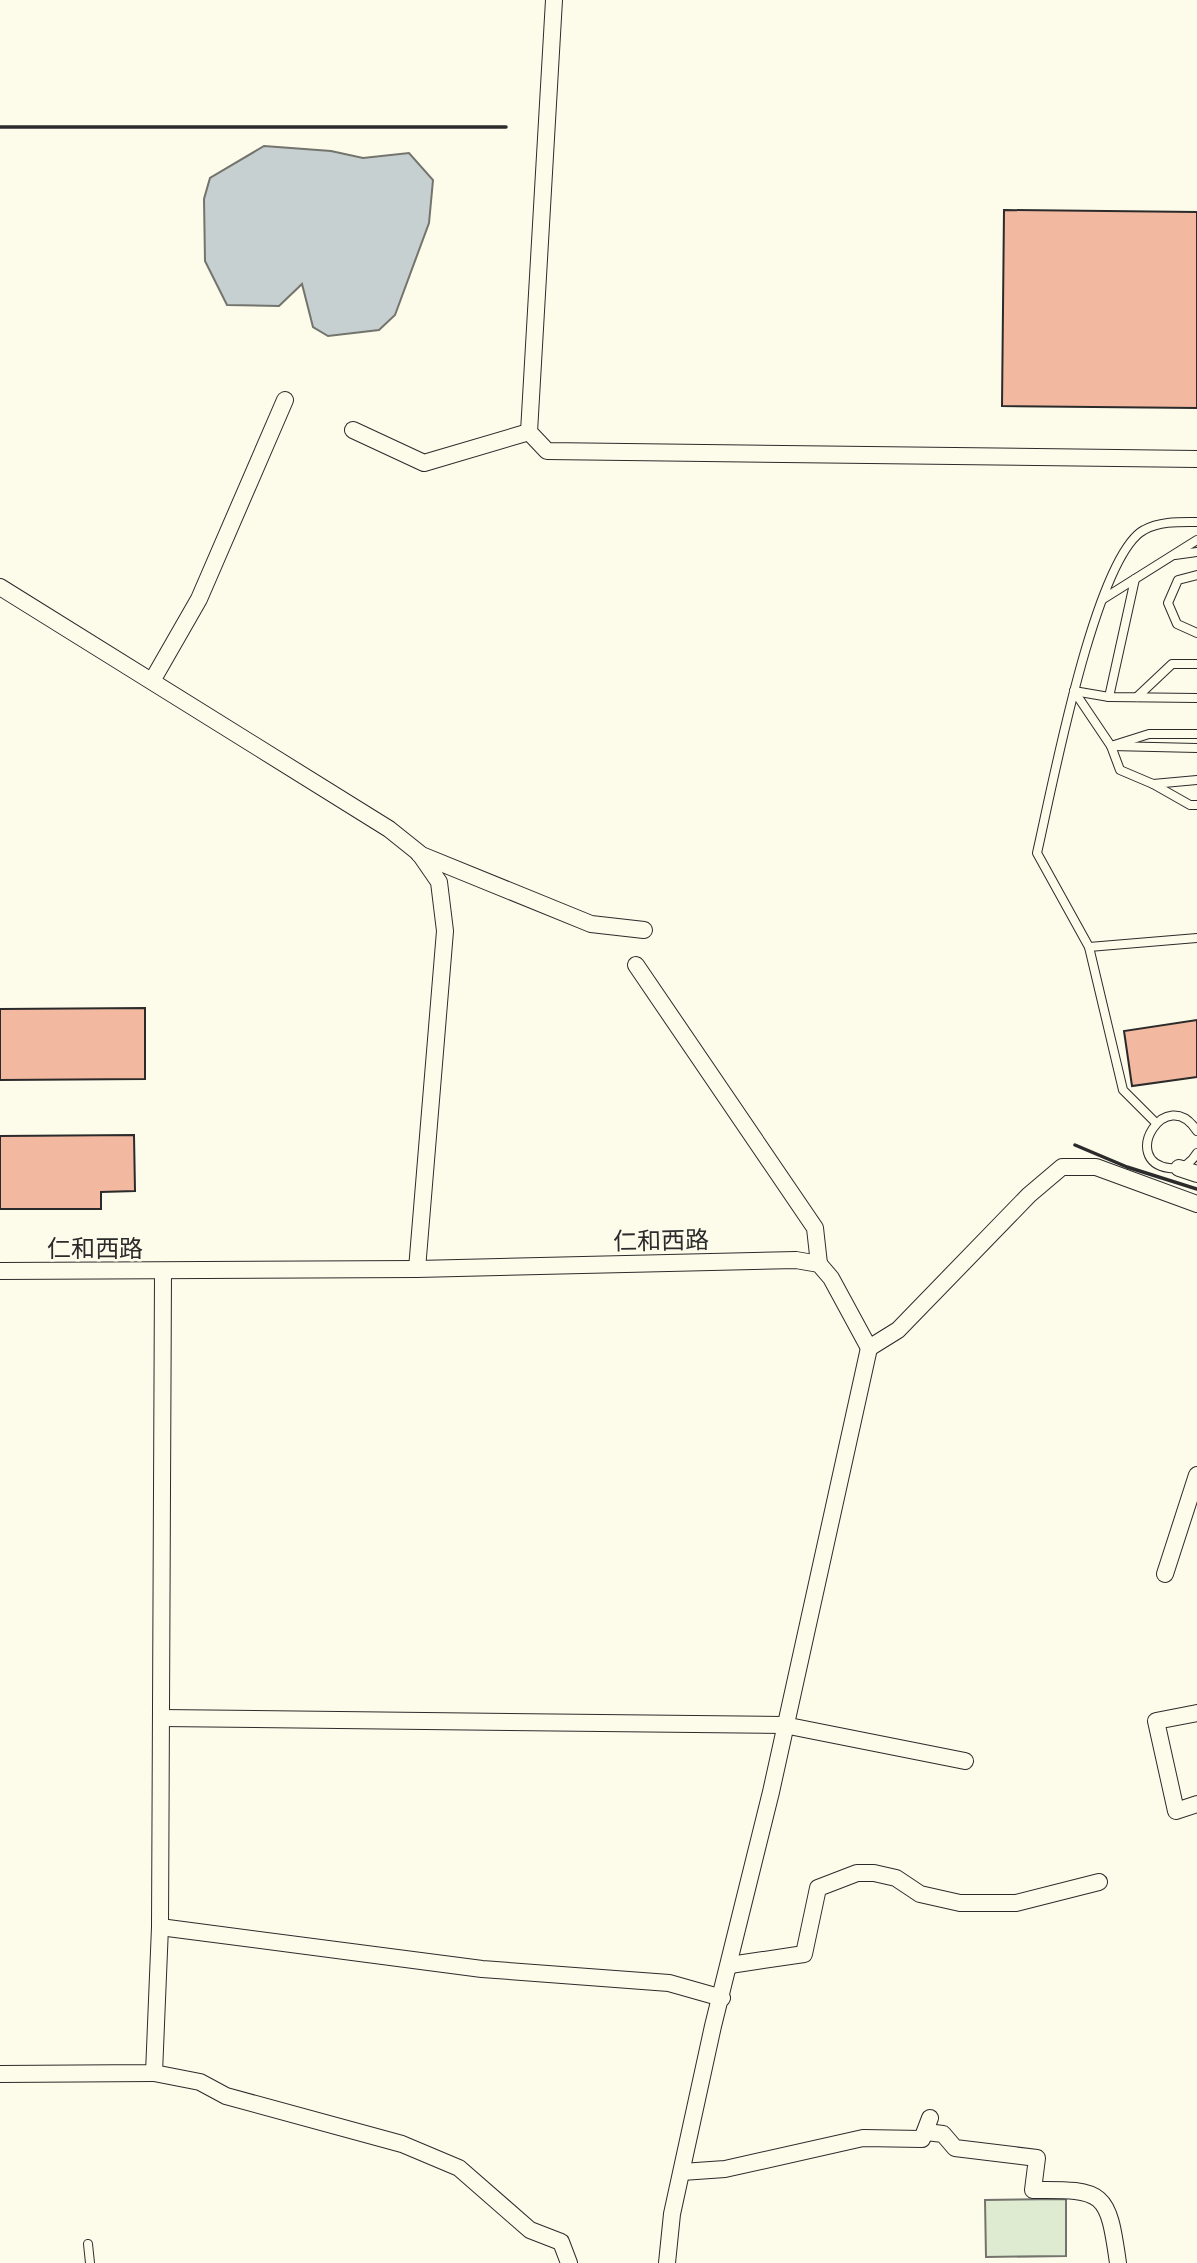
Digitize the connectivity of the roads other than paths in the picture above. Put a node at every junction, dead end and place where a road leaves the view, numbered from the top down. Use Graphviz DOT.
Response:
graph roads {
  1 [pos="554,0"];
  2 [pos="285,400"];
  3 [pos="353,430"];
  4 [pos="529,432"];
  5 [pos="1197,458"];
  6 [pos="1197,522"];
  7 [pos="1197,540"];
  8 [pos="1197,552"];
  9 [pos="1172,555"];
  10 [pos="1197,575"];
  11 [pos="1135,579"];
  12 [pos="0,587"];
  13 [pos="1103,599"];
  14 [pos="1197,633"];
  15 [pos="1197,664"];
  16 [pos="152,681"];
  17 [pos="1074,691"];
  18 [pos="1109,697"];
  19 [pos="1137,697"];
  20 [pos="1197,698"];
  21 [pos="1197,734"];
  22 [pos="1111,746"];
  23 [pos="1197,748"];
  24 [pos="1197,780"];
  25 [pos="1153,784"];
  26 [pos="1197,805"];
  27 [pos="419,853"];
  28 [pos="644,930"];
  29 [pos="1197,938"];
  30 [pos="1089,947"];
  31 [pos="636,965"];
  32 [pos="1156,1123"];
  33 [pos="1197,1131"];
  34 [pos="1197,1153"];
  35 [pos="1179,1168"];
  36 [pos="1197,1174"];
  37 [pos="1197,1204"];
  38 [pos="820,1264"];
  39 [pos="417,1269"];
  40 [pos="0,1271"];
  41 [pos="163,1273"];
  42 [pos="869,1348"];
  43 [pos="1197,1475"];
  44 [pos="1165,1574"];
  45 [pos="1197,1713"];
  46 [pos="161,1718"];
  47 [pos="783,1725"];
  48 [pos="965,1761"];
  49 [pos="1197,1804"];
  50 [pos="1099,1882"];
  51 [pos="160,1927"];
  52 [pos="730,1965"];
  53 [pos="722,1998"];
  54 [pos="154,2073"];
  55 [pos="0,2074"];
  56 [pos="681,2172"];
  57 [pos="88,2244"];
  58 [pos="90,2263"];
  59 [pos="569,2263"];
  60 [pos="667,2263"];
  61 [pos="1118,2263"];
  1 -- 4 [label="street"];
  2 -- 16 [label="street"];
  3 -- 4 [label="street"];
  4 -- 5 [label="street"];
  6 -- 13 [label="lane"];
  7 -- 9 [label="lane"];
  8 -- 9 [label="lane"];
  9 -- 11 [label="lane"];
  10 -- 14 [label="lane"];
  11 -- 13 [label="lane"];
  11 -- 18 [label="lane"];
  12 -- 16 [label="street"];
  13 -- 17 [label="lane"];
  15 -- 19 [label="lane"];
  16 -- 27 [label="street"];
  17 -- 18 [label="lane"];
  17 -- 22 [label="lane"];
  17 -- 30 [label="lane"];
  18 -- 19 [label="lane"];
  19 -- 20 [label="lane"];
  21 -- 22 [label="lane"];
  22 -- 23 [label="lane"];
  22 -- 25 [label="lane"];
  24 -- 25 [label="lane"];
  25 -- 26 [label="lane"];
  27 -- 28 [label="street"];
  27 -- 39 [label="street"];
  29 -- 30 [label="lane"];
  30 -- 32 [label="lane"];
  31 -- 38 [label="street"];
  32 -- 33 [label="lane"];
  32 -- 35 [label="lane"];
  34 -- 35 [label="lane"];
  35 -- 36 [label="street"];
  37 -- 42 [label="street"];
  38 -- 39 [label="street, 仁和西路"];
  38 -- 42 [label="street"];
  39 -- 41 [label="street, 仁和西路"];
  40 -- 41 [label="street, 仁和西路"];
  41 -- 46 [label="street"];
  42 -- 47 [label="street"];
  43 -- 44 [label="street"];
  45 -- 49 [label="street"];
  46 -- 47 [label="street"];
  46 -- 51 [label="street"];
  47 -- 48 [label="street"];
  47 -- 52 [label="street"];
  50 -- 52 [label="street"];
  51 -- 53 [label="street"];
  51 -- 54 [label="street"];
  52 -- 53 [label="street"];
  53 -- 56 [label="street"];
  54 -- 55 [label="street"];
  54 -- 59 [label="street"];
  56 -- 60 [label="street"];
  56 -- 61 [label="street"];
  57 -- 58 [label="lane"];
}
